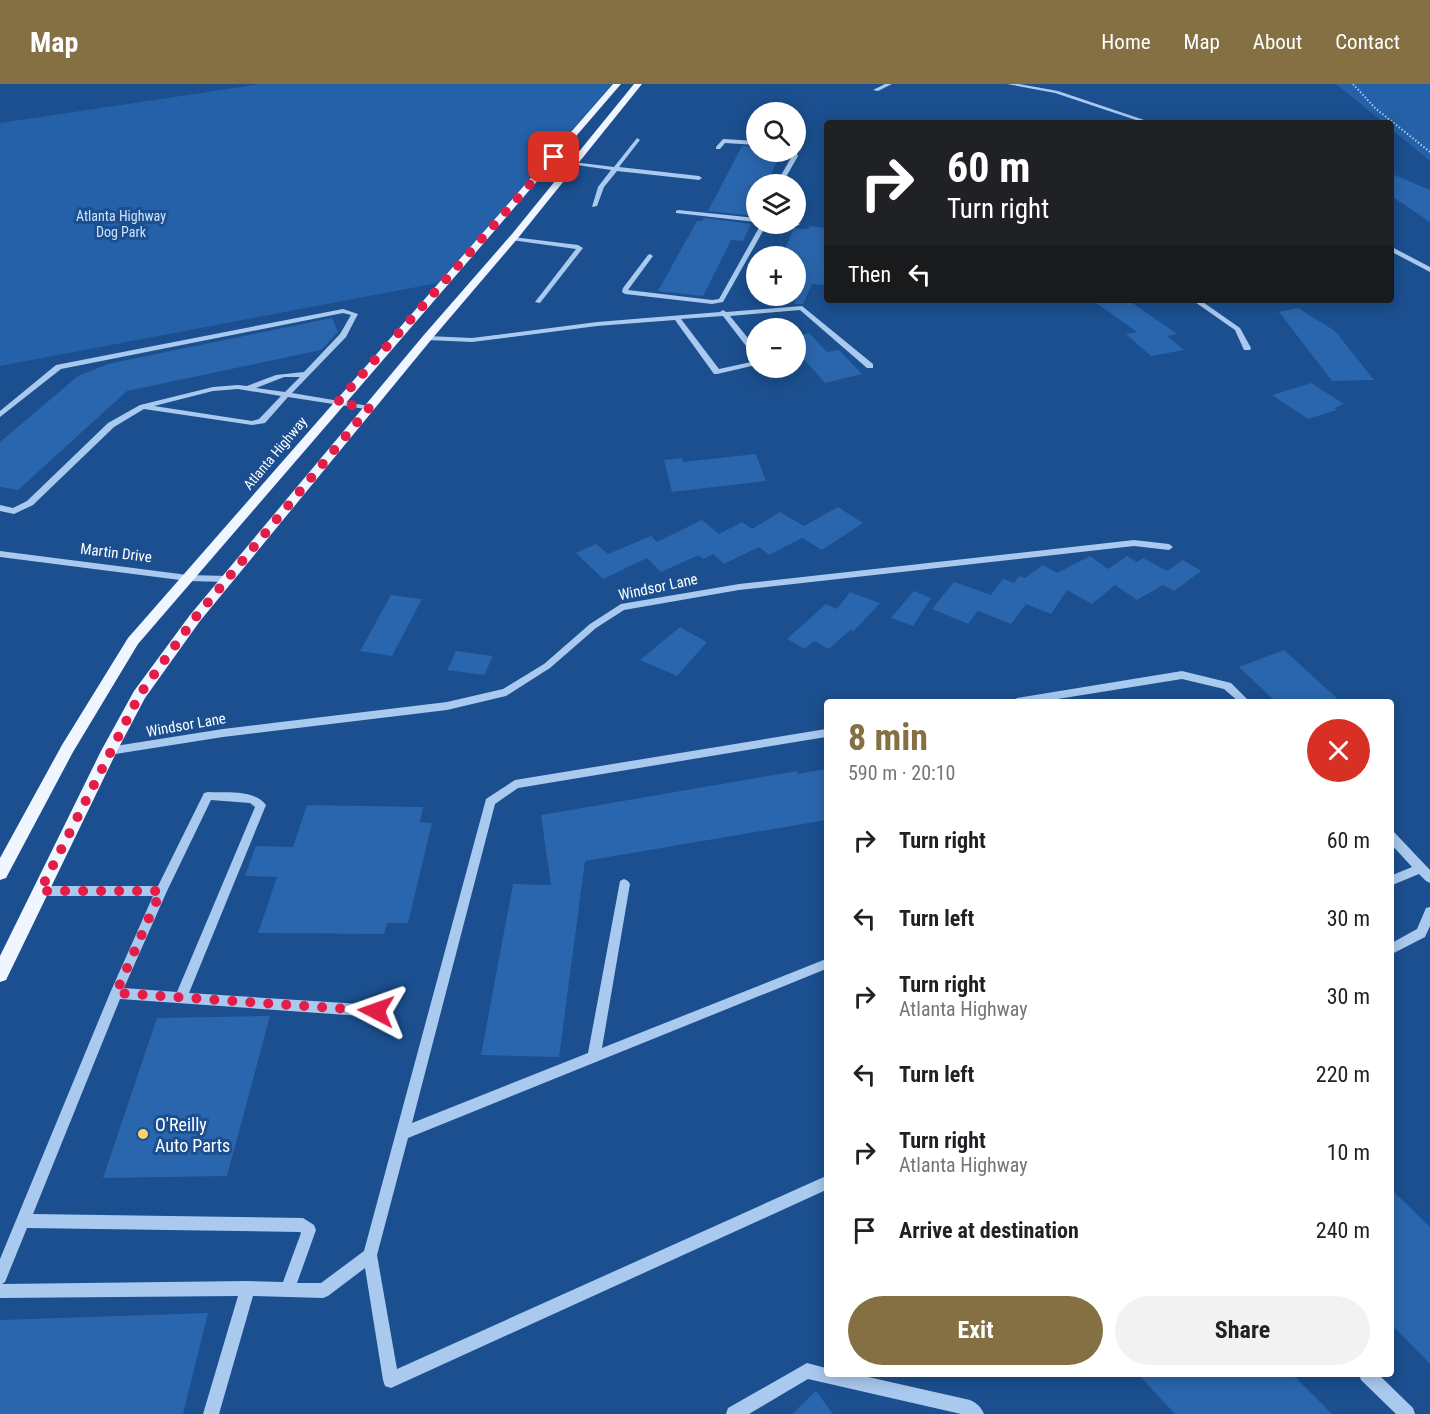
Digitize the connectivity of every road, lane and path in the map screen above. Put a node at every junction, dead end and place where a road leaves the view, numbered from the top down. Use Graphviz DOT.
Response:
graph roads {
  1 [pos="617,84"];
  2 [pos="638,84"];
  3 [pos="889,84"];
  4 [pos="1010,84"];
  5 [pos="1353,84"];
  6 [pos="876,90"];
  7 [pos="1135,119"];
  8 [pos="1139,120"];
  9 [pos="1389,120"];
  10 [pos="1394,124"];
  11 [pos="638,140"];
  12 [pos="746,142"];
  13 [pos="717,148"];
  14 [pos="1430,152"];
  15 [pos="573,164"];
  16 [pos="614,168"];
  17 [pos="699,178"];
  18 [pos="594,206"];
  19 [pos="678,212"];
  20 [pos="746,219"];
  21 [pos="758,234"];
  22 [pos="513,239"];
  23 [pos="1394,250"];
  24 [pos="650,256"];
  25 [pos="1430,270"];
  26 [pos="538,302"];
  27 [pos="1199,303"];
  28 [pos="723,312"];
  29 [pos="676,317"];
  30 [pos="427,338"];
  31 [pos="746,341"];
  32 [pos="1247,348"];
  33 [pos="746,365"];
  34 [pos="870,366"];
  35 [pos="307,375"];
  36 [pos="249,389"];
  37 [pos="288,396"];
  38 [pos="337,403"];
  39 [pos="143,407"];
  40 [pos="369,408"];
  41 [pos="0,415"];
  42 [pos="0,508"];
  43 [pos="1169,547"];
  44 [pos="0,554"];
  45 [pos="188,578"];
  46 [pos="228,579"];
  47 [pos="1035,699"];
  48 [pos="1242,699"];
  49 [pos="824,733"];
  50 [pos="109,752"];
  51 [pos="1394,839"];
  52 [pos="1420,868"];
  53 [pos="0,873"];
  54 [pos="1430,878"];
  55 [pos="1394,879"];
  56 [pos="624,884"];
  57 [pos="40,891"];
  58 [pos="161,891"];
  59 [pos="1430,912"];
  60 [pos="1394,948"];
  61 [pos="824,965"];
  62 [pos="0,974"];
  63 [pos="116,993"];
  64 [pos="181,998"];
  65 [pos="376,1011"];
  66 [pos="594,1057"];
  67 [pos="402,1134"];
  68 [pos="824,1184"];
  69 [pos="23,1221"];
  70 [pos="370,1255"];
  71 [pos="0,1277"];
  72 [pos="248,1288"];
  73 [pos="288,1290"];
  74 [pos="0,1291"];
  75 [pos="824,1375"];
  76 [pos="833,1377"];
  77 [pos="1370,1377"];
  78 [pos="211,1414"];
  79 [pos="734,1414"];
  80 [pos="976,1414"];
  81 [pos="1407,1414"];
  1 -- 38 [label="main road, Atlanta Highway"];
  2 -- 15 [label="main road"];
  3 -- 6 [label="street"];
  4 -- 7 [label="street"];
  5 -- 9 [label="path"];
  7 -- 8 [label="street"];
  10 -- 14 [label="path"];
  11 -- 16 [label="street"];
  12 -- 13 [label="street"];
  15 -- 16 [label="street"];
  15 -- 22 [label="main road"];
  16 -- 17 [label="street"];
  16 -- 18 [label="street"];
  19 -- 20 [label="street"];
  21 -- 24 [label="street"];
  22 -- 26 [label="street"];
  22 -- 30 [label="main road"];
  23 -- 25 [label="street"];
  27 -- 32 [label="street"];
  28 -- 29 [label="street"];
  28 -- 31 [label="street"];
  28 -- 34 [label="street"];
  29 -- 30 [label="street"];
  29 -- 33 [label="street"];
  30 -- 40 [label="main road"];
  35 -- 36 [label="street"];
  35 -- 37 [label="street"];
  35 -- 41 [label="street"];
  36 -- 37 [label="street"];
  36 -- 39 [label="street"];
  37 -- 38 [label="street"];
  37 -- 39 [label="street"];
  38 -- 40 [label="street"];
  38 -- 45 [label="main road, Atlanta Highway"];
  39 -- 42 [label="street"];
  40 -- 46 [label="main road"];
  43 -- 50 [label="street, Windsor Lane"];
  44 -- 45 [label="street, Martin Drive"];
  45 -- 46 [label="street, Martin Drive"];
  45 -- 53 [label="main road, Atlanta Highway"];
  46 -- 50 [label="main road"];
  47 -- 48 [label="street"];
  49 -- 67 [label="street"];
  50 -- 57 [label="main road"];
  51 -- 52 [label="street"];
  52 -- 54 [label="street"];
  52 -- 55 [label="street"];
  56 -- 66 [label="street"];
  57 -- 58 [label="street"];
  57 -- 62 [label="main road"];
  58 -- 63 [label="street"];
  58 -- 64 [label="street"];
  59 -- 60 [label="street"];
  61 -- 66 [label="street"];
  63 -- 64 [label="street"];
  63 -- 69 [label="street"];
  64 -- 65 [label="street"];
  66 -- 67 [label="street"];
  67 -- 70 [label="street"];
  68 -- 70 [label="street"];
  69 -- 71 [label="street"];
  69 -- 73 [label="street"];
  70 -- 73 [label="street"];
  72 -- 73 [label="street"];
  72 -- 74 [label="street"];
  72 -- 78 [label="street"];
  75 -- 79 [label="street"];
  76 -- 80 [label="street"];
  77 -- 81 [label="street"];
}
